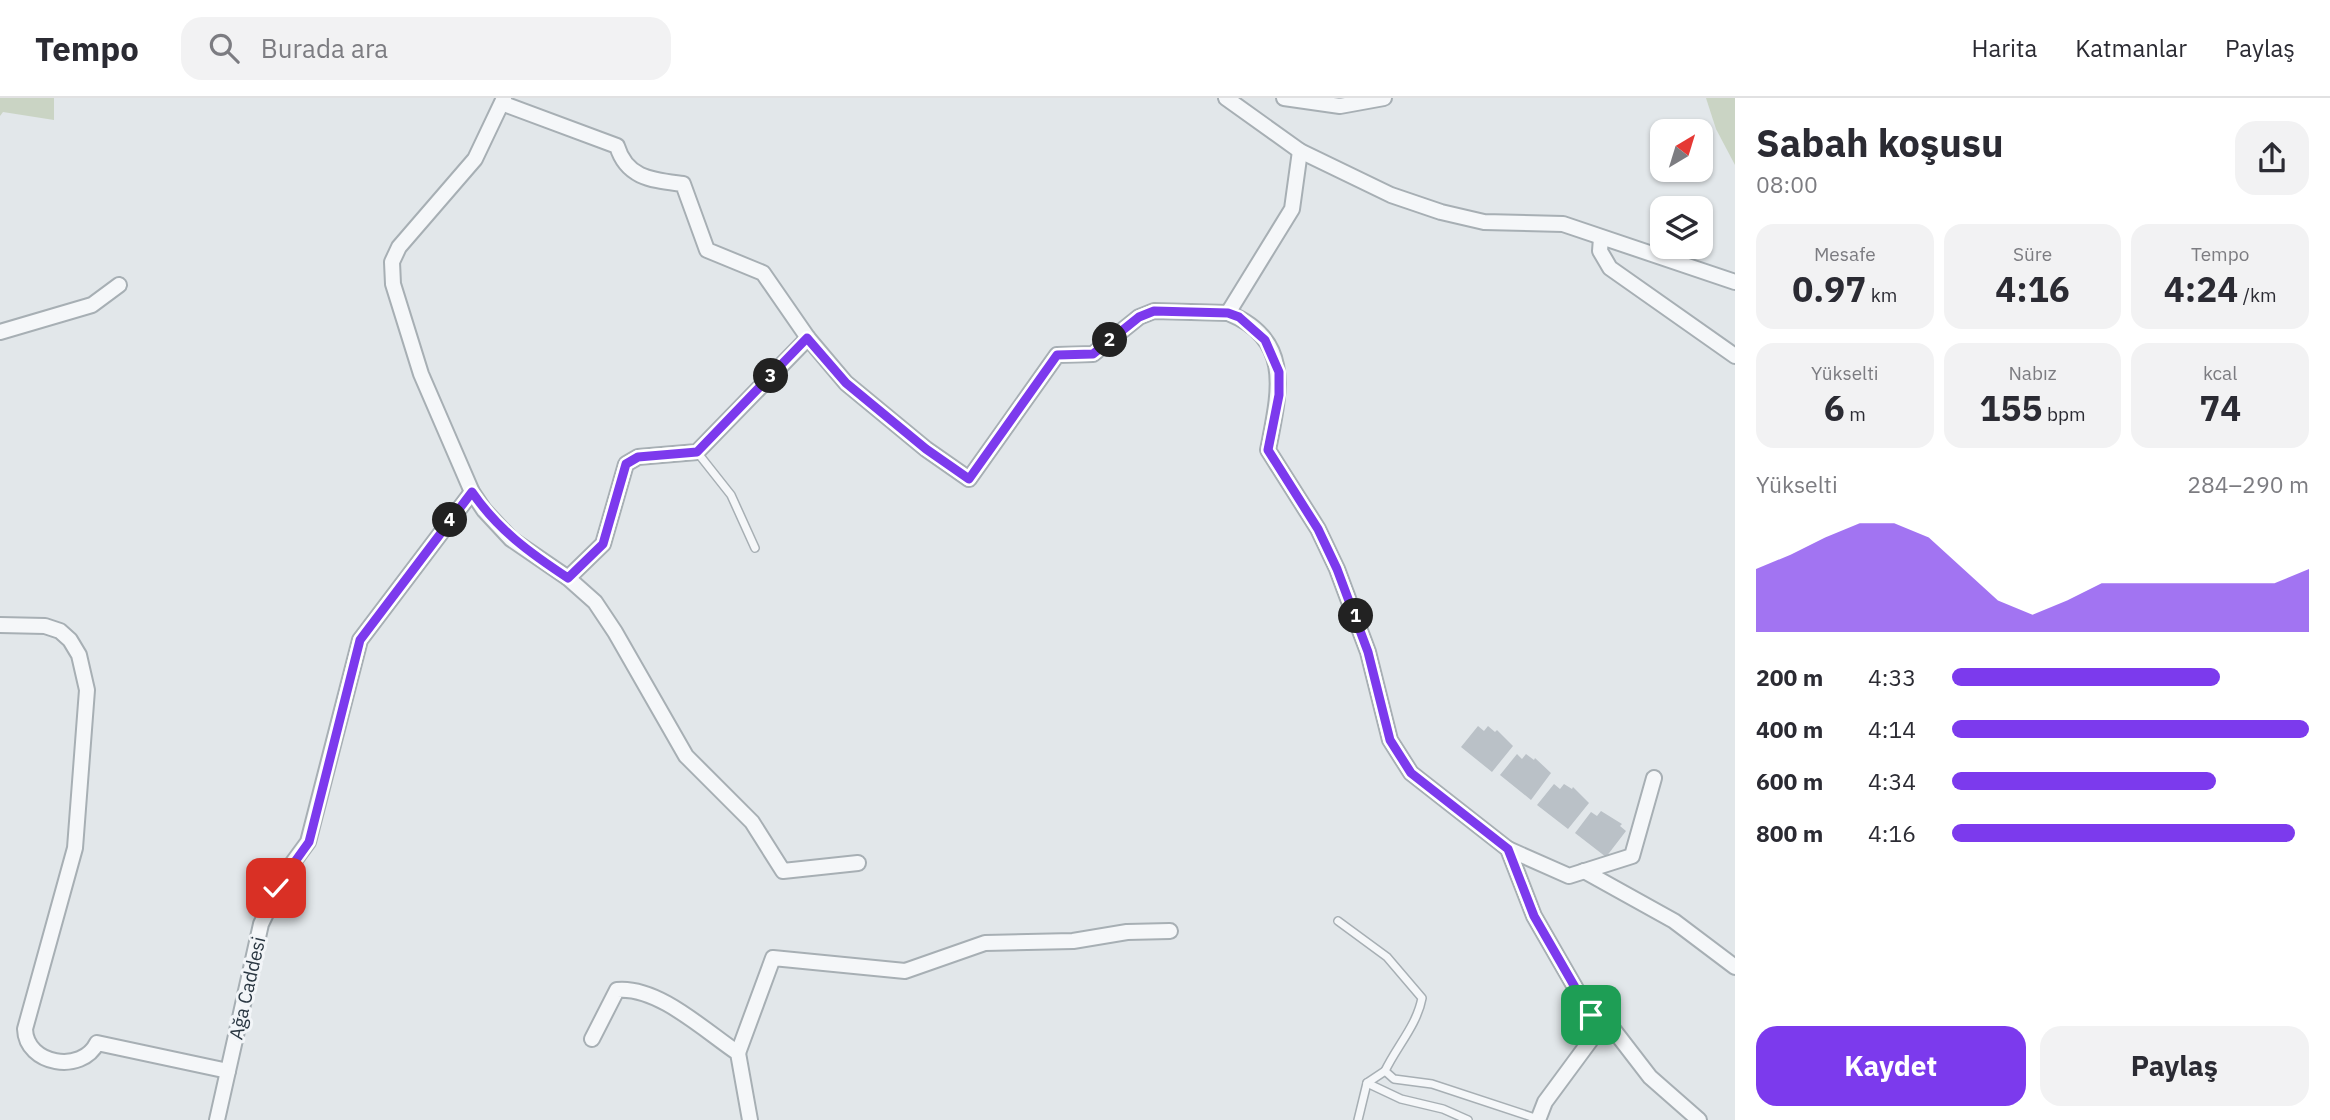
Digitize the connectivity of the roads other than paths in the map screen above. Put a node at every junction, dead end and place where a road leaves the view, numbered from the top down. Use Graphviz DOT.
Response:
graph roads {
  1 [pos="1226,98"];
  2 [pos="1284,98"];
  3 [pos="1384,98"];
  4 [pos="504,101"];
  5 [pos="1300,151"];
  6 [pos="1601,238"];
  7 [pos="1735,282"];
  8 [pos="119,285"];
  9 [pos="1228,313"];
  10 [pos="0,332"];
  11 [pos="807,338"];
  12 [pos="1735,356"];
  13 [pos="697,452"];
  14 [pos="472,492"];
  15 [pos="755,548"];
  16 [pos="568,578"];
  17 [pos="0,625"];
  18 [pos="1654,778"];
  19 [pos="1508,849"];
  20 [pos="858,863"];
  21 [pos="1584,871"];
  22 [pos="1338,921"];
  23 [pos="1170,931"];
  24 [pos="1735,967"];
  25 [pos="1587,1008"];
  26 [pos="592,1039"];
  27 [pos="738,1053"];
  28 [pos="228,1071"];
  29 [pos="1385,1071"];
  30 [pos="1367,1083"];
  31 [pos="221,1119"];
  32 [pos="750,1120"];
  33 [pos="1358,1120"];
  34 [pos="1468,1120"];
  35 [pos="1538,1120"];
  36 [pos="1699,1120"];
  1 -- 5 [label="street"];
  2 -- 3 [label="street"];
  4 -- 11 [label="street"];
  4 -- 14 [label="street"];
  5 -- 6 [label="street"];
  5 -- 9 [label="street"];
  6 -- 7 [label="street"];
  6 -- 12 [label="street"];
  8 -- 10 [label="street"];
  9 -- 11 [label="street"];
  9 -- 19 [label="street"];
  11 -- 13 [label="street"];
  13 -- 15 [label="lane"];
  13 -- 16 [label="street"];
  14 -- 16 [label="street"];
  14 -- 28 [label="street, Ağa Caddesi"];
  16 -- 20 [label="street"];
  17 -- 28 [label="street"];
  18 -- 21 [label="street"];
  19 -- 21 [label="street"];
  19 -- 25 [label="street"];
  21 -- 24 [label="street"];
  22 -- 29 [label="lane"];
  23 -- 27 [label="street"];
  25 -- 35 [label="street"];
  25 -- 36 [label="street"];
  26 -- 27 [label="street"];
  27 -- 32 [label="street"];
  28 -- 31 [label="street, Ağa Caddesi"];
  29 -- 30 [label="lane"];
  29 -- 35 [label="lane"];
  30 -- 33 [label="lane"];
  30 -- 34 [label="lane"];
}
